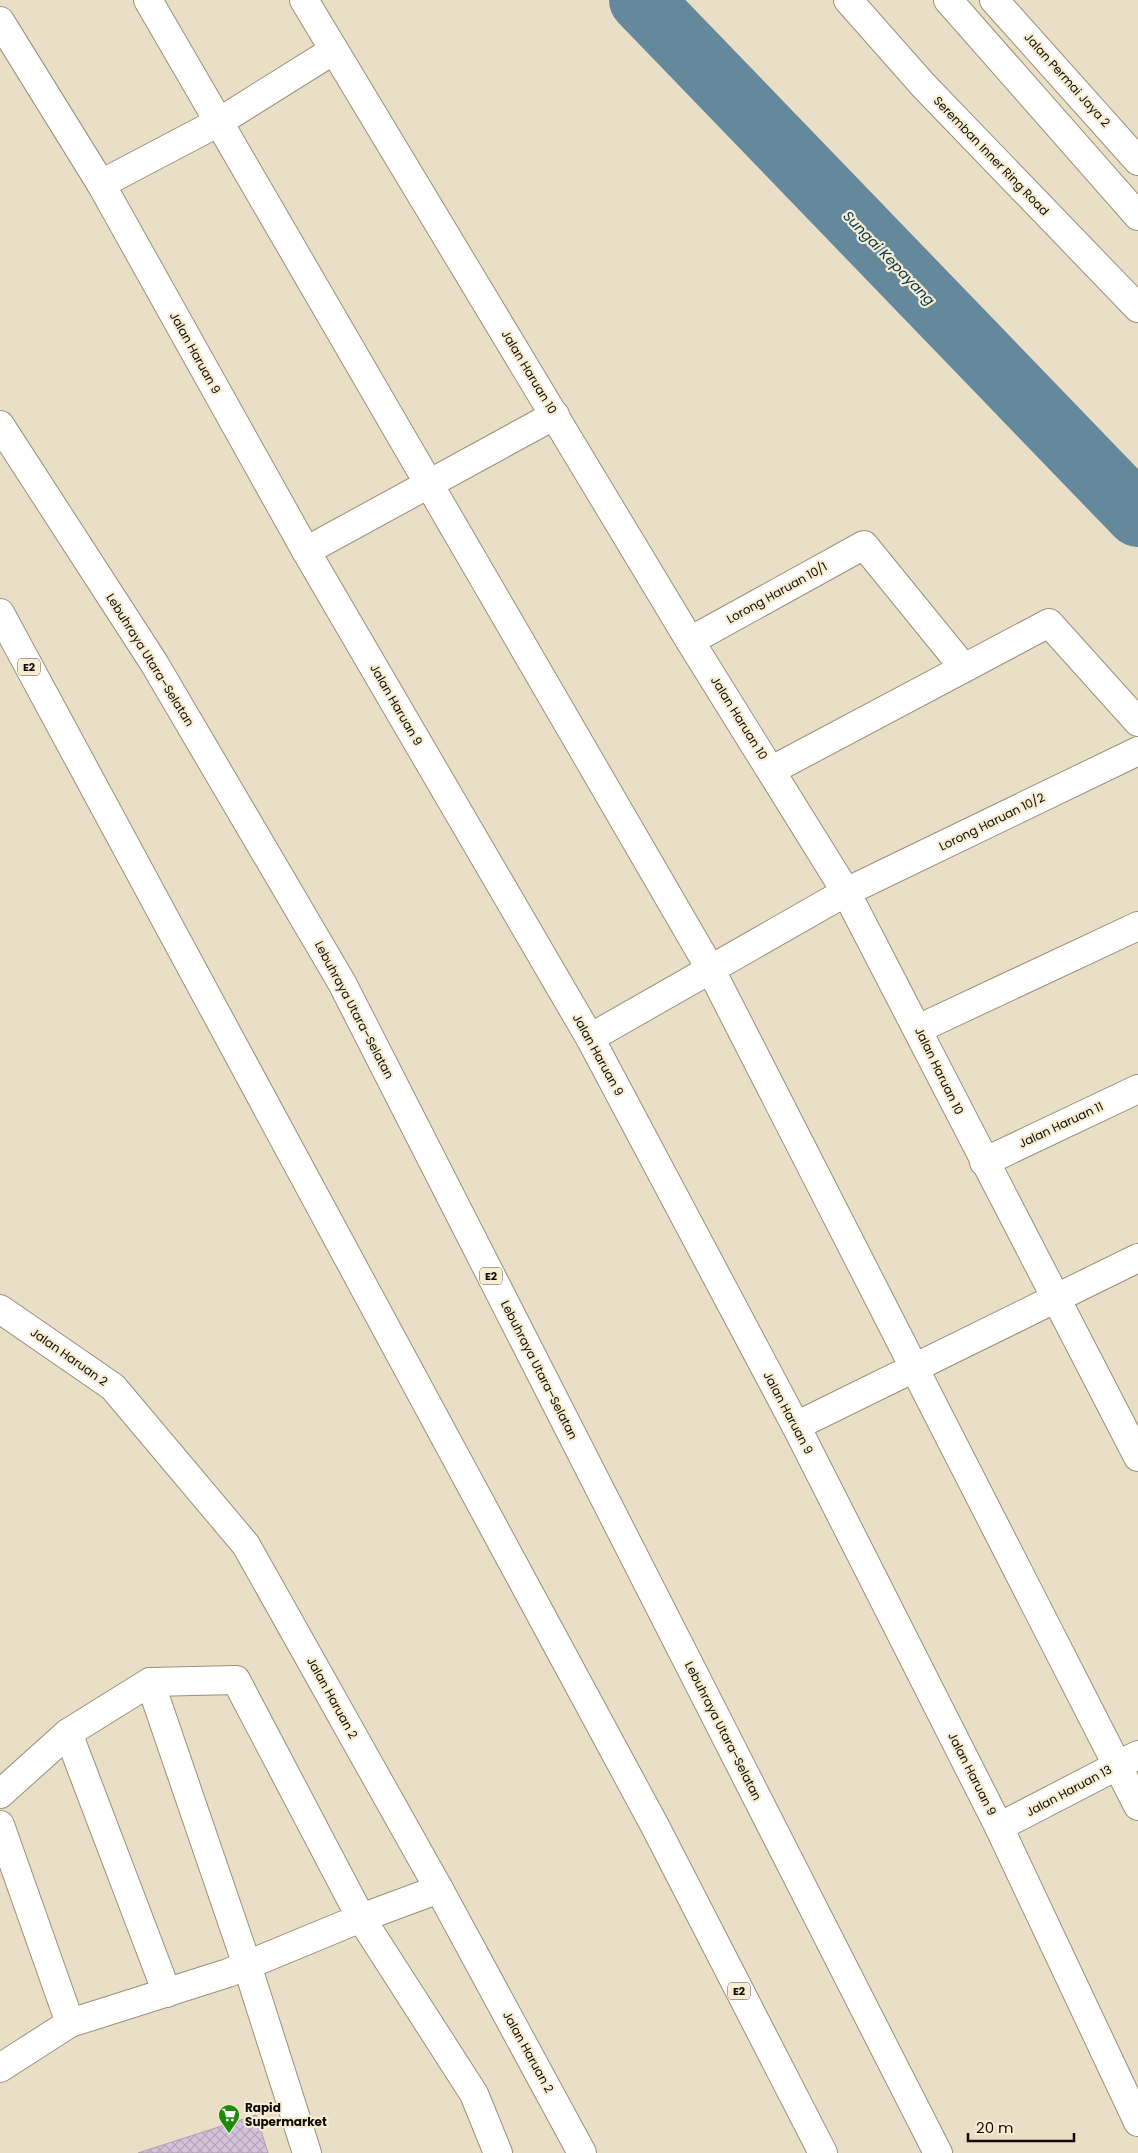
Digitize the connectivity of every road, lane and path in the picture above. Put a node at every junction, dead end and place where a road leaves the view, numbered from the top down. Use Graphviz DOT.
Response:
graph roads {
  1 [pos="148,0"];
  2 [pos="304,0"];
  3 [pos="848,0"];
  4 [pos="948,0"];
  5 [pos="994,0"];
  6 [pos="0,21"];
  7 [pos="334,50"];
  8 [pos="219,122"];
  9 [pos="1129,134"];
  10 [pos="1138,161"];
  11 [pos="101,184"];
  12 [pos="1138,216"];
  13 [pos="1138,308"];
  14 [pos="555,415"];
  15 [pos="0,425"];
  16 [pos="428,482"];
  17 [pos="306,551"];
  18 [pos="0,613"];
  19 [pos="690,640"];
  20 [pos="0,646"];
  21 [pos="964,668"];
  22 [pos="59,721"];
  23 [pos="1138,722"];
  24 [pos="1138,751"];
  25 [pos="772,770"];
  26 [pos="846,892"];
  27 [pos="1138,926"];
  28 [pos="711,970"];
  29 [pos="918,1029"];
  30 [pos="590,1038"];
  31 [pos="1138,1089"];
  32 [pos="984,1162"];
  33 [pos="1138,1258"];
  34 [pos="1057,1298"];
  35 [pos="0,1309"];
  36 [pos="914,1368"];
  37 [pos="796,1426"];
  38 [pos="1131,1426"];
  39 [pos="1138,1457"];
  40 [pos="150,1682"];
  41 [pos="68,1733"];
  42 [pos="1128,1760"];
  43 [pos="0,1794"];
  44 [pos="1138,1806"];
  45 [pos="0,1825"];
  46 [pos="999,1827"];
  47 [pos="439,1889"];
  48 [pos="362,1918"];
  49 [pos="247,1965"];
  50 [pos="167,1993"];
  51 [pos="70,2023"];
  52 [pos="0,2068"];
  53 [pos="1138,2122"];
  54 [pos="307,2153"];
  55 [pos="498,2153"];
  56 [pos="582,2153"];
  57 [pos="823,2153"];
  58 [pos="938,2153"];
  1 -- 8 [label="main road"];
  2 -- 7 [label="main road, Jalan Haruan 10"];
  3 -- 13 [label="main road, Seremban Inner Ring Road"];
  4 -- 12 [label="main road"];
  5 -- 9 [label="main road, Jalan Permai Jaya 2"];
  6 -- 11 [label="main road, Jalan Haruan 9"];
  7 -- 8 [label="main road"];
  7 -- 14 [label="main road, Jalan Haruan 10"];
  8 -- 11 [label="main road"];
  8 -- 16 [label="main road"];
  9 -- 10 [label="main road, Jalan Permai Jaya 2"];
  11 -- 17 [label="main road, Jalan Haruan 9"];
  14 -- 16 [label="main road"];
  14 -- 19 [label="main road, Jalan Haruan 10"];
  15 -- 58 [label="main road, Lebuhraya Utara–Selatan / E2"];
  16 -- 17 [label="main road"];
  16 -- 28 [label="main road"];
  17 -- 30 [label="main road, Jalan Haruan 9"];
  18 -- 22 [label="main road, E2"];
  19 -- 21 [label="main road, Lorong Haruan 10/1"];
  19 -- 25 [label="main road, Jalan Haruan 10"];
  20 -- 22 [label="main road"];
  21 -- 23 [label="main road"];
  21 -- 25 [label="main road"];
  22 -- 57 [label="main road, E2"];
  24 -- 26 [label="main road, Lorong Haruan 10/2"];
  25 -- 26 [label="main road, Jalan Haruan 10"];
  26 -- 28 [label="main road, Lorong Haruan 10/2"];
  26 -- 29 [label="main road, Jalan Haruan 10"];
  27 -- 29 [label="main road"];
  28 -- 30 [label="main road, Lorong Haruan 10/2"];
  28 -- 36 [label="main road"];
  29 -- 32 [label="main road, Jalan Haruan 10"];
  30 -- 37 [label="main road, Jalan Haruan 9"];
  31 -- 32 [label="main road, Jalan Haruan 11"];
  32 -- 34 [label="main road, Jalan Haruan 10"];
  33 -- 34 [label="main road"];
  34 -- 36 [label="main road"];
  34 -- 38 [label="main road, Jalan Haruan 10"];
  35 -- 47 [label="main road, Jalan Haruan 2"];
  36 -- 37 [label="main road"];
  36 -- 42 [label="main road"];
  37 -- 46 [label="main road, Jalan Haruan 9"];
  38 -- 39 [label="main road, Jalan Haruan 10"];
  40 -- 41 [label="main road"];
  40 -- 48 [label="main road"];
  40 -- 49 [label="main road"];
  41 -- 43 [label="main road"];
  41 -- 50 [label="main road"];
  42 -- 44 [label="main road"];
  42 -- 46 [label="main road, Jalan Haruan 13"];
  45 -- 51 [label="main road"];
  46 -- 53 [label="main road, Jalan Haruan 9"];
  47 -- 48 [label="main road"];
  47 -- 56 [label="main road, Jalan Haruan 2"];
  48 -- 49 [label="main road"];
  48 -- 55 [label="main road"];
  49 -- 50 [label="main road"];
  49 -- 54 [label="main road"];
  50 -- 51 [label="main road"];
  51 -- 52 [label="main road"];
}
